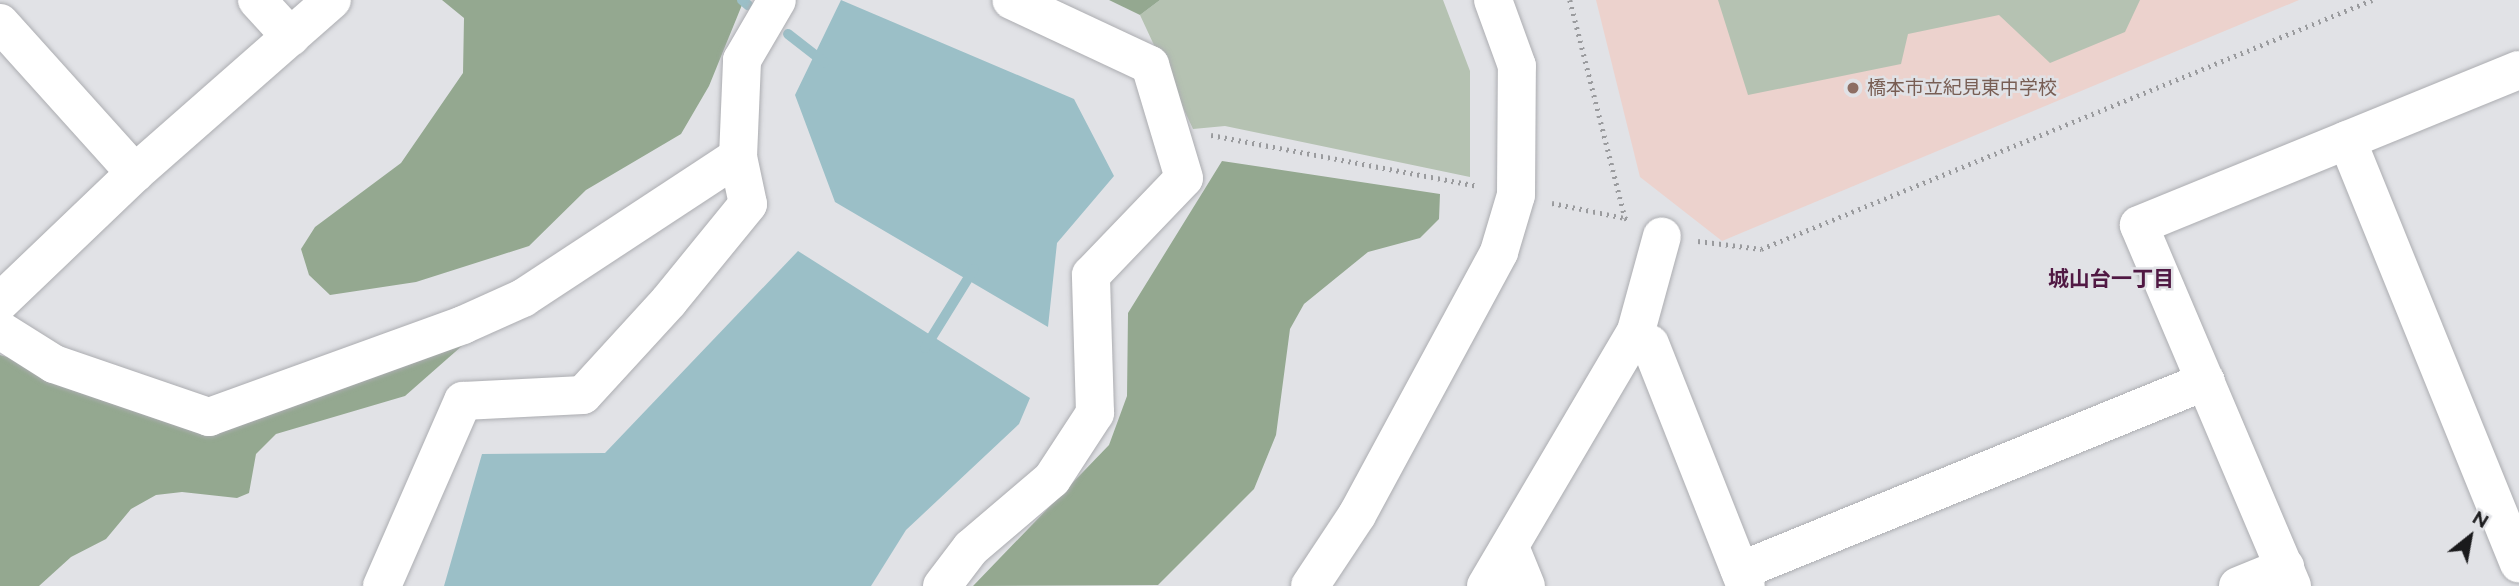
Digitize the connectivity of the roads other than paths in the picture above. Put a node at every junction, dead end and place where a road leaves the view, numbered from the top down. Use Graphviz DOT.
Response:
graph roads {
  1 [pos="257,0"];
  2 [pos="332,0"];
  3 [pos="777,0"];
  4 [pos="1011,0"];
  5 [pos="1493,0"];
  6 [pos="0,23"];
  7 [pos="291,37"];
  8 [pos="2519,70"];
  9 [pos="2347,140"];
  10 [pos="738,158"];
  11 [pos="135,173"];
  12 [pos="1662,236"];
  13 [pos="0,302"];
  14 [pos="0,330"];
  15 [pos="1650,344"];
  16 [pos="2206,382"];
  17 [pos="1510,547"];
  18 [pos="2519,563"];
  19 [pos="2289,577"];
  20 [pos="1743,578"];
  21 [pos="382,586"];
  22 [pos="942,586"];
  23 [pos="1310,586"];
  24 [pos="1486,586"];
  25 [pos="1526,586"];
  26 [pos="2238,586"];
  1 -- 7 [label="street"];
  2 -- 7 [label="street"];
  3 -- 10 [label="street"];
  4 -- 22 [label="street"];
  5 -- 23 [label="street"];
  6 -- 11 [label="street"];
  7 -- 11 [label="street"];
  8 -- 9 [label="street"];
  9 -- 16 [label="street"];
  9 -- 18 [label="street"];
  10 -- 14 [label="street"];
  10 -- 21 [label="street"];
  11 -- 13 [label="street"];
  12 -- 17 [label="street"];
  15 -- 20 [label="street"];
  16 -- 19 [label="street"];
  16 -- 20 [label="street"];
  17 -- 24 [label="street"];
  17 -- 25 [label="street"];
  19 -- 26 [label="street"];
}
